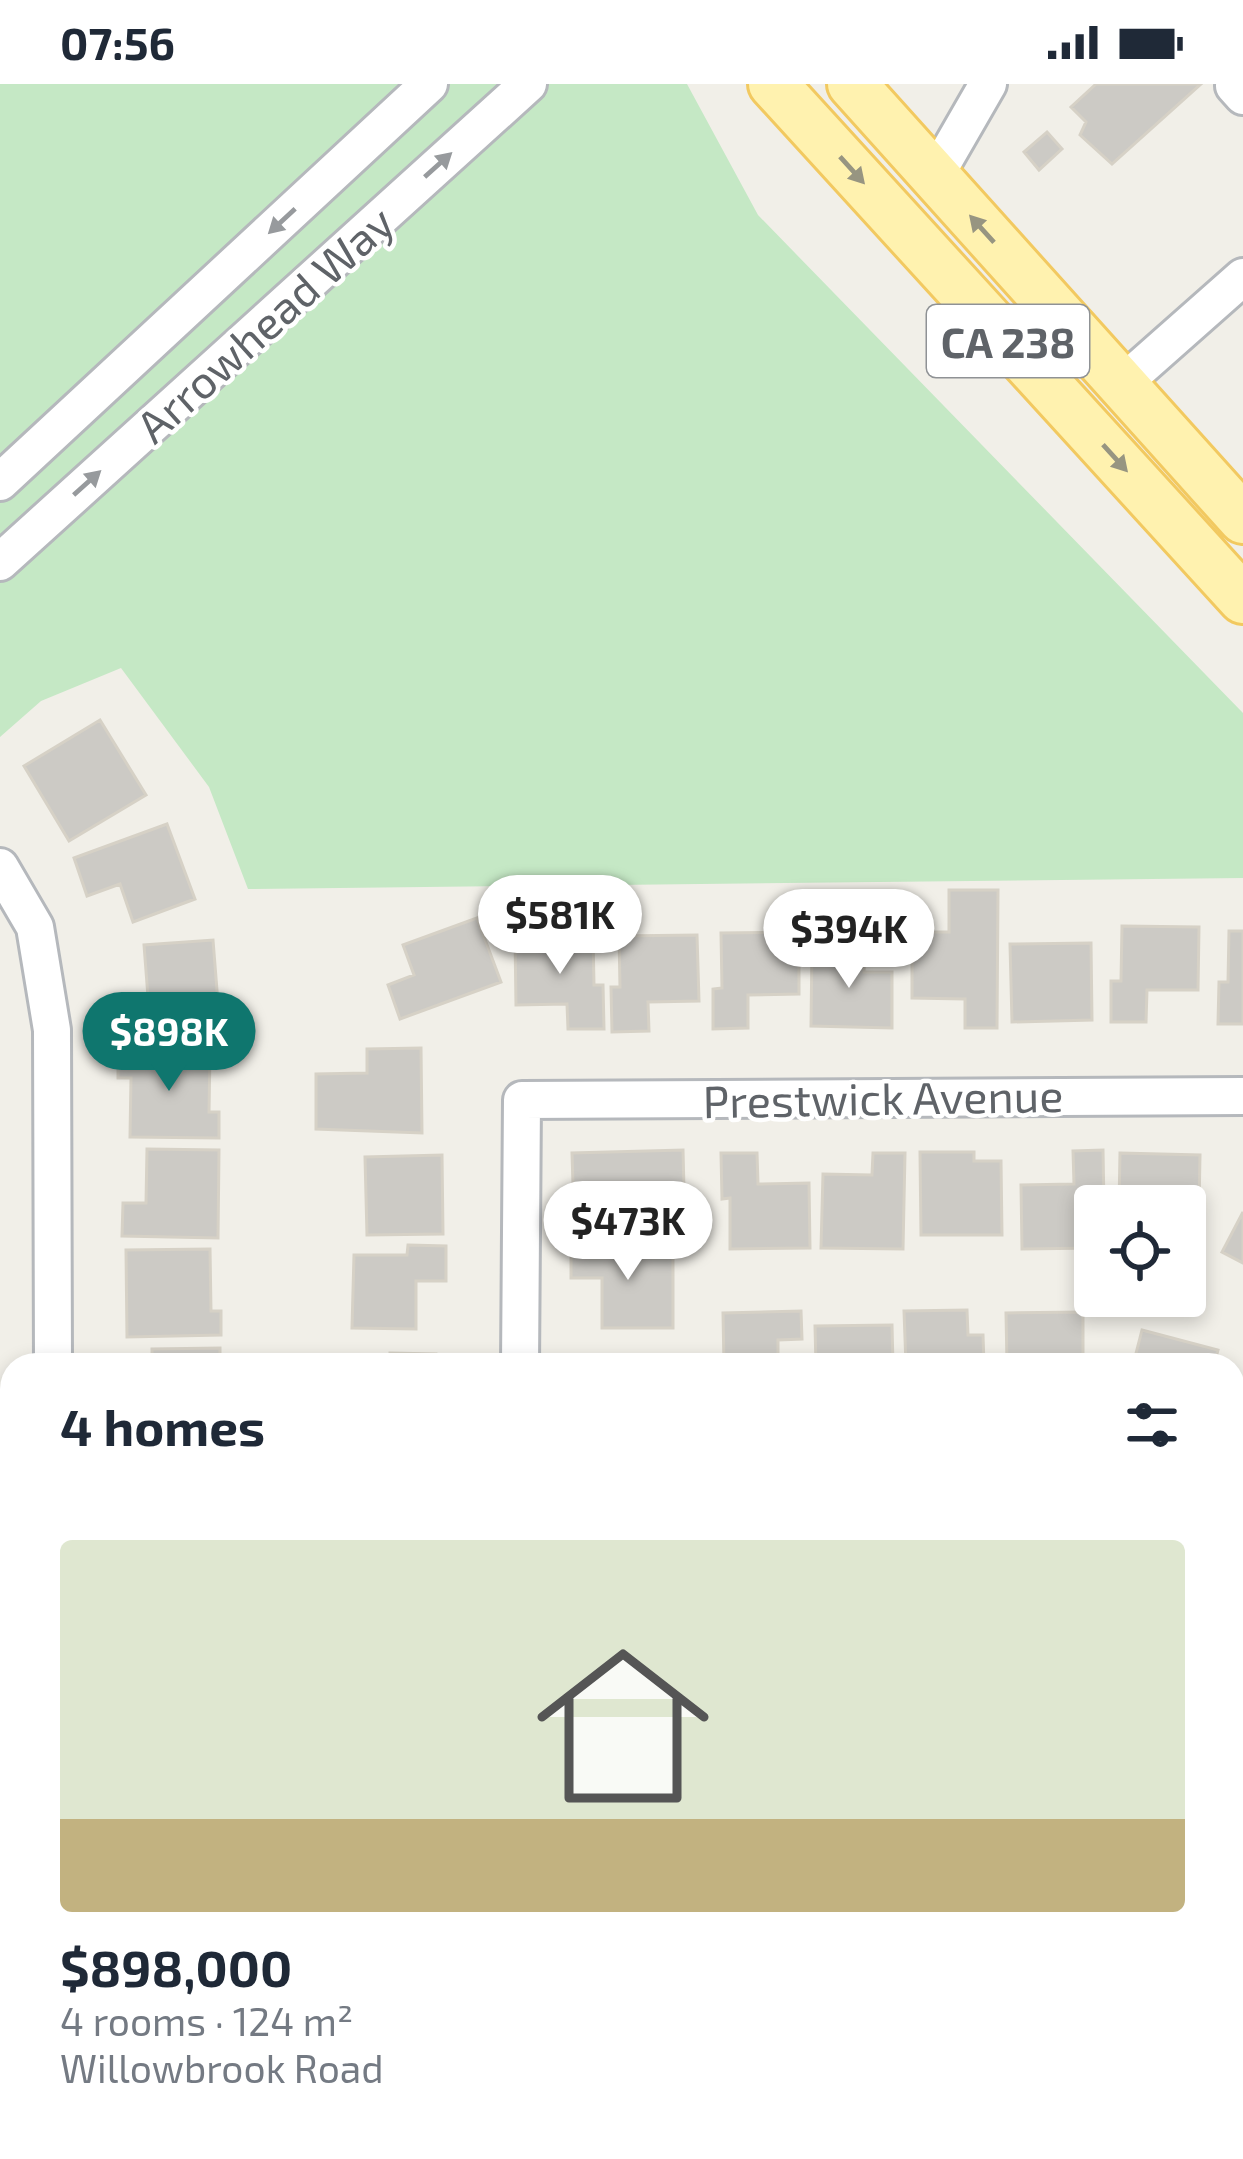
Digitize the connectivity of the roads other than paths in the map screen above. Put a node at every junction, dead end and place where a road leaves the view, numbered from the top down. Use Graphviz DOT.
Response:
graph roads {
  1 [pos="429,84"];
  2 [pos="528,84"];
  3 [pos="773,84"];
  4 [pos="852,84"];
  5 [pos="988,84"];
  6 [pos="934,176"];
  7 [pos="1243,277"];
  8 [pos="1122,383"];
  9 [pos="0,482"];
  10 [pos="1240,509"];
  11 [pos="0,562"];
  12 [pos="1243,598"];
  13 [pos="0,867"];
  14 [pos="1243,1096"];
  15 [pos="53,1353"];
  16 [pos="520,1353"];
  1 -- 9 [label="street, Arrowhead Way, one-way"];
  11 -- 2 [label="street, Arrowhead Way, one-way"];
  3 -- 12 [label="main road, CA 238, one-way"];
  4 -- 6 [label="main road, CA 238"];
  5 -- 6 [label="street"];
  8 -- 6 [label="main road, CA 238, one-way"];
  7 -- 8 [label="street"];
  8 -- 10 [label="main road, CA 238"];
  13 -- 15 [label="street"];
  14 -- 16 [label="street, Prestwick Avenue"];
}
